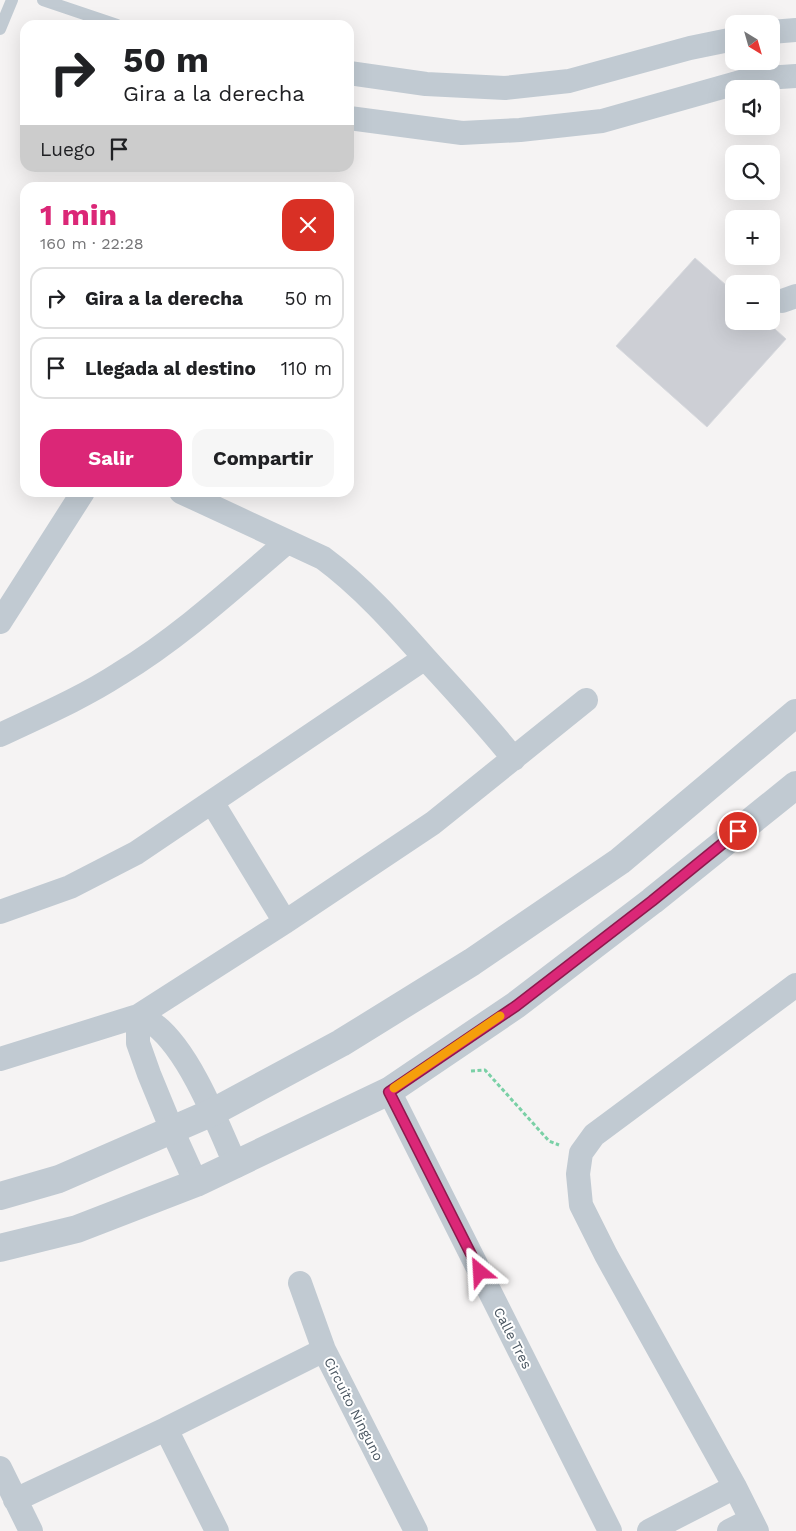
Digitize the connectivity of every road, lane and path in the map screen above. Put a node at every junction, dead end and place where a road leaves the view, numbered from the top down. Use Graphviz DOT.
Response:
graph roads {
  1 [pos="12,0"];
  2 [pos="43,0"];
  3 [pos="101,20"];
  4 [pos="0,29"];
  5 [pos="796,30"];
  6 [pos="780,31"];
  7 [pos="725,41"];
  8 [pos="354,74"];
  9 [pos="796,76"];
  10 [pos="354,119"];
  11 [pos="80,497"];
  12 [pos="192,497"];
  13 [pos="288,542"];
  14 [pos="0,622"];
  15 [pos="425,658"];
  16 [pos="586,700"];
  17 [pos="796,713"];
  18 [pos="0,735"];
  19 [pos="514,759"];
  20 [pos="796,785"];
  21 [pos="212,802"];
  22 [pos="0,912"];
  23 [pos="285,922"];
  24 [pos="796,985"];
  25 [pos="138,1016"];
  26 [pos="0,1058"];
  27 [pos="465,1074"];
  28 [pos="389,1092"];
  29 [pos="213,1112"];
  30 [pos="172,1130"];
  31 [pos="581,1153"];
  32 [pos="236,1166"];
  33 [pos="196,1183"];
  34 [pos="0,1196"];
  35 [pos="0,1248"];
  36 [pos="300,1283"];
  37 [pos="324,1350"];
  38 [pos="166,1429"];
  39 [pos="0,1468"];
  40 [pos="735,1487"];
  41 [pos="15,1500"];
  42 [pos="754,1526"];
  43 [pos="31,1531"];
  44 [pos="217,1531"];
  45 [pos="416,1531"];
  46 [pos="610,1531"];
  47 [pos="649,1531"];
  48 [pos="729,1531"];
  1 -- 4 [label="lane"];
  2 -- 3 [label="lane"];
  5 -- 6 [label="street"];
  7 -- 8 [label="street"];
  9 -- 10 [label="street"];
  11 -- 14 [label="street"];
  12 -- 13 [label="street"];
  13 -- 15 [label="street"];
  13 -- 18 [label="street"];
  15 -- 19 [label="street"];
  15 -- 21 [label="street"];
  16 -- 19 [label="street"];
  17 -- 29 [label="street"];
  19 -- 23 [label="street"];
  20 -- 28 [label="street"];
  21 -- 22 [label="street"];
  21 -- 23 [label="street"];
  23 -- 25 [label="street"];
  24 -- 31 [label="street"];
  25 -- 26 [label="street"];
  25 -- 29 [label="street"];
  25 -- 30 [label="street"];
  27 -- 31 [label="path"];
  28 -- 32 [label="street"];
  28 -- 46 [label="street, Calle Tres"];
  29 -- 30 [label="street"];
  29 -- 32 [label="street"];
  30 -- 33 [label="street"];
  30 -- 34 [label="street"];
  31 -- 40 [label="street"];
  32 -- 33 [label="street"];
  33 -- 35 [label="street"];
  36 -- 37 [label="street, Circuito Ninguno"];
  37 -- 38 [label="street"];
  37 -- 45 [label="street, Circuito Ninguno"];
  38 -- 41 [label="street"];
  38 -- 44 [label="street"];
  39 -- 41 [label="street"];
  40 -- 42 [label="street"];
  40 -- 47 [label="street"];
  41 -- 43 [label="street"];
  42 -- 48 [label="street"];
}
